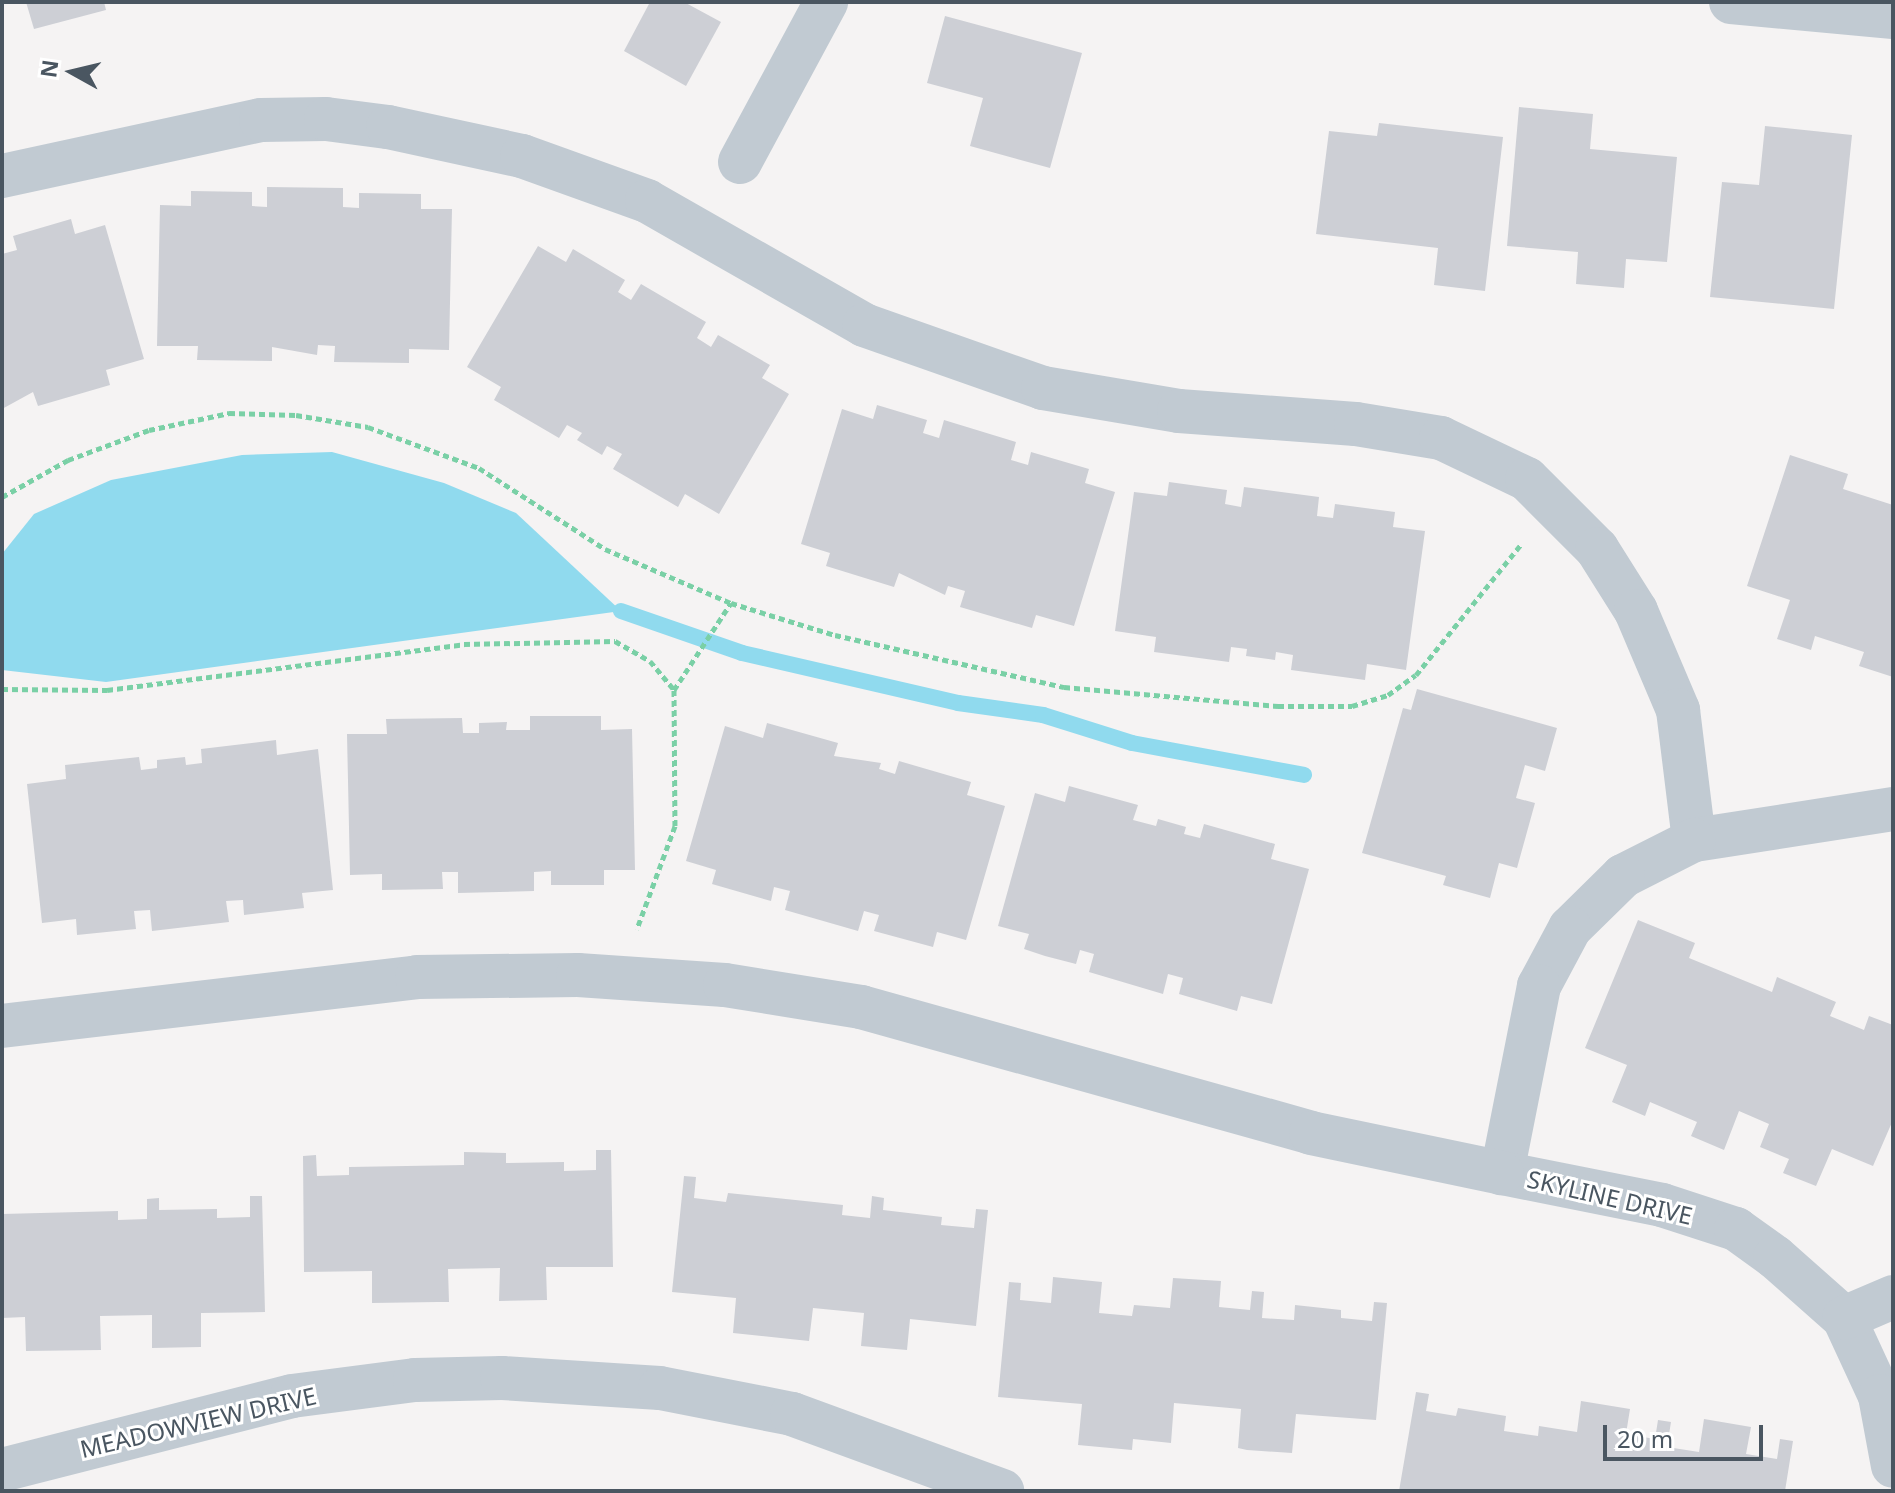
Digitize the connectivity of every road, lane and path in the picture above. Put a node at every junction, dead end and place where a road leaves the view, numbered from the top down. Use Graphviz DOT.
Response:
graph roads {
  1 [pos="826,2"];
  2 [pos="1731,2"];
  3 [pos="1893,17"];
  4 [pos="740,162"];
  5 [pos="2,176"];
  6 [pos="2,497"];
  7 [pos="1552,505"];
  8 [pos="731,603"];
  9 [pos="2,689"];
  10 [pos="674,690"];
  11 [pos="1893,809"];
  12 [pos="1694,840"];
  13 [pos="637,929"];
  14 [pos="2,1026"];
  15 [pos="1502,1173"];
  16 [pos="1893,1297"];
  17 [pos="1844,1318"];
  18 [pos="1893,1466"];
  19 [pos="2,1470"];
  20 [pos="1002,1491"];
  1 -- 4 [label="street"];
  2 -- 3 [label="street"];
  5 -- 7 [label="street"];
  6 -- 8 [label="path"];
  7 -- 8 [label="path"];
  7 -- 12 [label="street"];
  8 -- 10 [label="path"];
  9 -- 10 [label="path"];
  10 -- 13 [label="path"];
  11 -- 12 [label="street, SKYLINE DRIVE"];
  12 -- 15 [label="street, SKYLINE DRIVE"];
  14 -- 15 [label="street"];
  15 -- 17 [label="street, SKYLINE DRIVE"];
  16 -- 17 [label="street"];
  17 -- 18 [label="street, SKYLINE DRIVE"];
  19 -- 20 [label="street, MEADOWVIEW DRIVE"];
}
